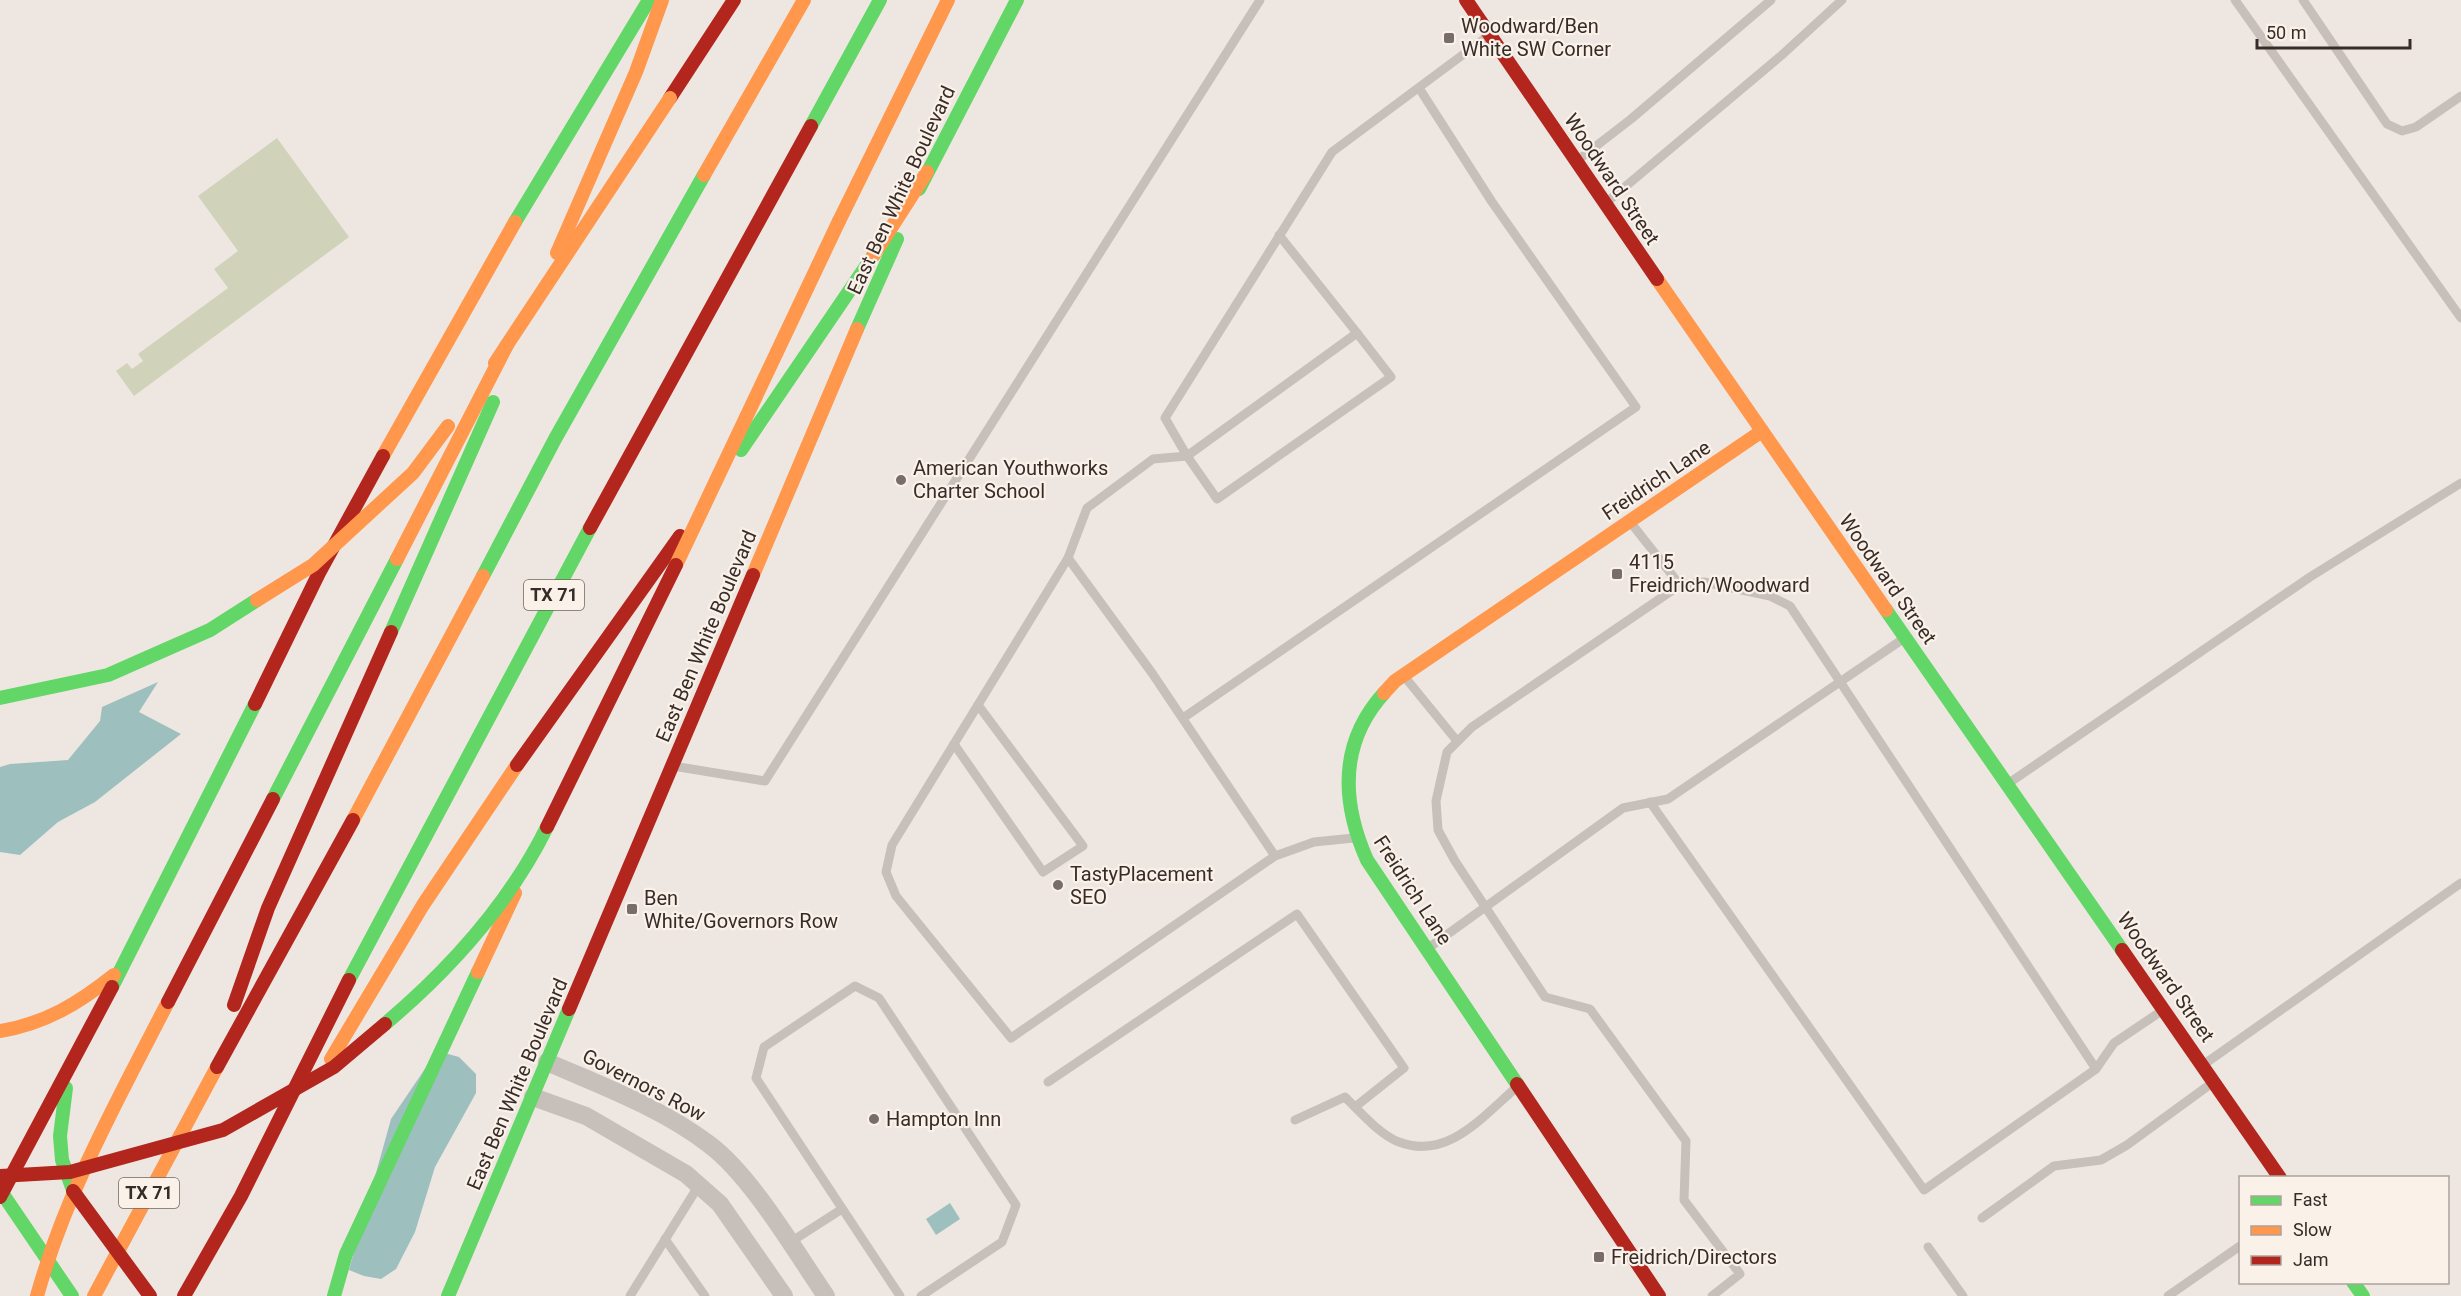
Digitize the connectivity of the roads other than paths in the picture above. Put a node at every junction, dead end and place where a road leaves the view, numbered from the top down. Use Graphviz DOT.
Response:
graph roads {
  1 [pos="649,0"];
  2 [pos="662,0"];
  3 [pos="735,0"];
  4 [pos="804,0"];
  5 [pos="880,0"];
  6 [pos="948,0"];
  7 [pos="1017,0"];
  8 [pos="1260,0"];
  9 [pos="1466,0"];
  10 [pos="1771,0"];
  11 [pos="1842,0"];
  12 [pos="2235,0"];
  13 [pos="2303,0"];
  14 [pos="1490,35"];
  15 [pos="1419,88"];
  16 [pos="2461,96"];
  17 [pos="1576,161"];
  18 [pos="927,172"];
  19 [pos="1605,204"];
  20 [pos="1279,235"];
  21 [pos="2461,318"];
  22 [pos="1358,333"];
  23 [pos="507,345"];
  24 [pos="1762,431"];
  25 [pos="1188,456"];
  26 [pos="2461,483"];
  27 [pos="1630,521"];
  28 [pos="1068,558"];
  29 [pos="1680,585"];
  30 [pos="1905,638"];
  31 [pos="1403,676"];
  32 [pos="1839,683"];
  33 [pos="0,698"];
  34 [pos="978,705"];
  35 [pos="1183,718"];
  36 [pos="1458,741"];
  37 [pos="954,744"];
  38 [pos="672,766"];
  39 [pos="2007,784"];
  40 [pos="1650,802"];
  41 [pos="1357,838"];
  42 [pos="536,849"];
  43 [pos="1275,856"];
  44 [pos="2461,883"];
  45 [pos="1486,907"];
  46 [pos="1427,949"];
  47 [pos="121,969"];
  48 [pos="2164,1010"];
  49 [pos="0,1031"];
  50 [pos="547,1062"];
  51 [pos="2203,1065"];
  52 [pos="2096,1069"];
  53 [pos="68,1072"];
  54 [pos="1048,1082"];
  55 [pos="2214,1082"];
  56 [pos="1520,1085"];
  57 [pos="204,1091"];
  58 [pos="533,1097"];
  59 [pos="1355,1107"];
  60 [pos="1295,1120"];
  61 [pos="0,1176"];
  62 [pos="2279,1176"];
  63 [pos="699,1185"];
  64 [pos="1,1193"];
  65 [pos="241,1196"];
  66 [pos="842,1209"];
  67 [pos="1982,1218"];
  68 [pos="665,1239"];
  69 [pos="789,1243"];
  70 [pos="2239,1247"];
  71 [pos="1928,1248"];
  72 [pos="38,1296"];
  73 [pos="72,1296"];
  74 [pos="94,1296"];
  75 [pos="150,1296"];
  76 [pos="184,1296"];
  77 [pos="334,1296"];
  78 [pos="448,1296"];
  79 [pos="630,1296"];
  80 [pos="705,1296"];
  81 [pos="784,1296"];
  82 [pos="826,1296"];
  83 [pos="900,1296"];
  84 [pos="921,1296"];
  85 [pos="1659,1296"];
  86 [pos="1712,1296"];
  87 [pos="1963,1296"];
  88 [pos="2168,1296"];
  1 -- 47 [label="main road"];
  2 -- 57 [label="main road"];
  3 -- 23 [label="main road, bridge"];
  4 -- 57 [label="main road, TX 71"];
  5 -- 65 [label="main road, TX 71"];
  6 -- 42 [label="main road, bridge"];
  7 -- 18 [label="main road, East Ben White Boulevard"];
  8 -- 38 [label="lane"];
  9 -- 14 [label="main road, Woodward Street"];
  10 -- 17 [label="lane"];
  11 -- 19 [label="lane"];
  12 -- 21 [label="lane"];
  13 -- 16 [label="lane"];
  14 -- 15 [label="lane"];
  14 -- 17 [label="main road, Woodward Street"];
  15 -- 20 [label="lane"];
  15 -- 35 [label="lane"];
  17 -- 19 [label="main road, Woodward Street"];
  18 -- 38 [label="main road, East Ben White Boulevard"];
  18 -- 65 [label="main road"];
  19 -- 24 [label="main road, Woodward Street"];
  20 -- 22 [label="lane"];
  20 -- 25 [label="lane"];
  22 -- 25 [label="lane"];
  22 -- 25 [label="lane"];
  23 -- 33 [label="main road, bridge"];
  23 -- 72 [label="main road, bridge"];
  24 -- 27 [label="main road, Freidrich Lane"];
  24 -- 30 [label="main road, Woodward Street"];
  25 -- 28 [label="lane"];
  26 -- 39 [label="lane"];
  27 -- 29 [label="lane"];
  27 -- 31 [label="main road, Freidrich Lane"];
  28 -- 34 [label="lane"];
  28 -- 35 [label="lane"];
  29 -- 32 [label="lane"];
  29 -- 36 [label="lane"];
  30 -- 32 [label="lane"];
  30 -- 39 [label="main road, Woodward Street"];
  31 -- 36 [label="lane"];
  31 -- 41 [label="main road, Freidrich Lane"];
  32 -- 40 [label="lane"];
  32 -- 52 [label="lane"];
  34 -- 37 [label="lane"];
  34 -- 37 [label="lane"];
  35 -- 43 [label="lane"];
  36 -- 45 [label="lane"];
  37 -- 43 [label="lane"];
  38 -- 50 [label="main road, East Ben White Boulevard"];
  39 -- 48 [label="main road, Woodward Street"];
  40 -- 45 [label="lane"];
  40 -- 52 [label="lane"];
  41 -- 43 [label="lane"];
  41 -- 46 [label="main road, Freidrich Lane"];
  42 -- 61 [label="main road, bridge"];
  42 -- 77 [label="main road, bridge"];
  44 -- 51 [label="lane"];
  45 -- 46 [label="lane"];
  45 -- 86 [label="lane"];
  46 -- 56 [label="main road, Freidrich Lane"];
  47 -- 49 [label="main road"];
  47 -- 53 [label="main road"];
  48 -- 51 [label="main road, Woodward Street"];
  48 -- 52 [label="lane"];
  50 -- 58 [label="main road, East Ben White Boulevard"];
  50 -- 69 [label="street, Governors Row"];
  51 -- 55 [label="main road, Woodward Street"];
  53 -- 64 [label="main road"];
  53 -- 75 [label="main road, bridge"];
  54 -- 59 [label="lane"];
  55 -- 62 [label="main road, Woodward Street"];
  55 -- 67 [label="lane"];
  56 -- 59 [label="lane"];
  56 -- 85 [label="main road, Freidrich Lane"];
  57 -- 74 [label="main road, TX 71"];
  58 -- 63 [label="street"];
  58 -- 78 [label="main road, East Ben White Boulevard"];
  59 -- 60 [label="lane"];
  63 -- 68 [label="lane"];
  63 -- 81 [label="street"];
  64 -- 73 [label="main road"];
  65 -- 76 [label="main road, TX 71"];
  66 -- 69 [label="lane"];
  66 -- 83 [label="lane"];
  66 -- 84 [label="lane"];
  68 -- 79 [label="lane"];
  68 -- 80 [label="lane"];
  69 -- 82 [label="street, Governors Row"];
  70 -- 88 [label="lane"];
  71 -- 87 [label="lane"];
}
